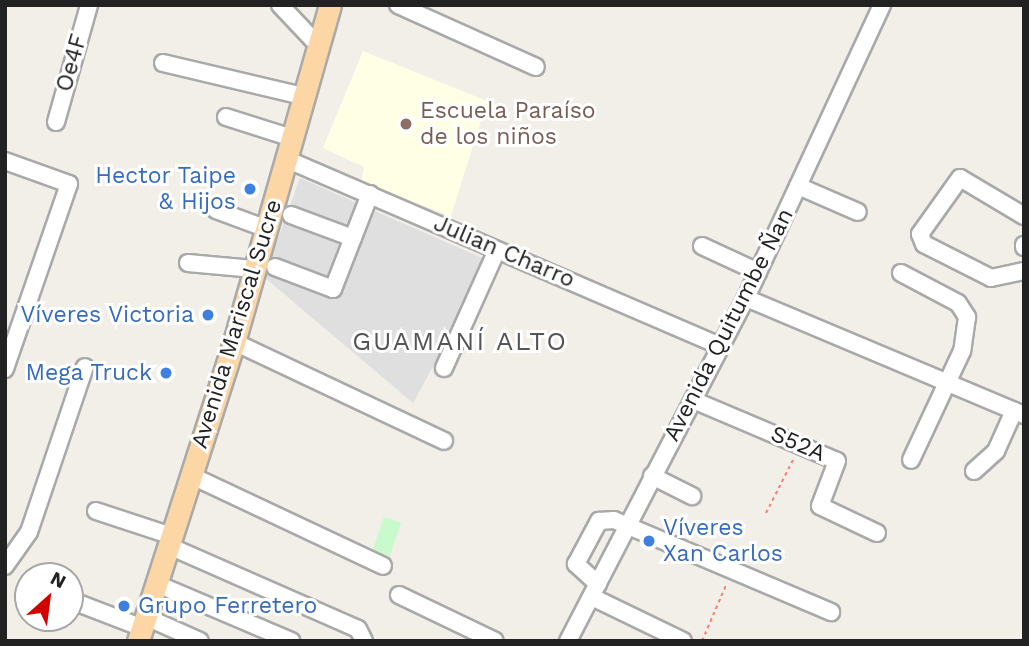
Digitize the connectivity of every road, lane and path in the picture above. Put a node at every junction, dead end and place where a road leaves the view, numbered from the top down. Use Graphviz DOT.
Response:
graph roads {
  1 [pos="89,5"];
  2 [pos="280,5"];
  3 [pos="330,5"];
  4 [pos="398,5"];
  5 [pos="882,5"];
  6 [pos="318,45"];
  7 [pos="163,63"];
  8 [pos="536,66"];
  9 [pos="303,96"];
  10 [pos="226,117"];
  11 [pos="56,122"];
  12 [pos="289,148"];
  13 [pos="5,161"];
  14 [pos="798,186"];
  15 [pos="370,194"];
  16 [pos="216,210"];
  17 [pos="858,212"];
  18 [pos="291,215"];
  19 [pos="1024,216"];
  20 [pos="267,229"];
  21 [pos="353,238"];
  22 [pos="702,246"];
  23 [pos="497,250"];
  24 [pos="188,264"];
  25 [pos="264,268"];
  26 [pos="1024,271"];
  27 [pos="758,272"];
  28 [pos="901,273"];
  29 [pos="746,298"];
  30 [pos="234,342"];
  31 [pos="721,346"];
  32 [pos="85,367"];
  33 [pos="444,368"];
  34 [pos="5,369"];
  35 [pos="948,383"];
  36 [pos="693,400"];
  37 [pos="1019,413"];
  38 [pos="443,441"];
  39 [pos="801,445"];
  40 [pos="911,460"];
  41 [pos="974,471"];
  42 [pos="192,476"];
  43 [pos="652,476"];
  44 [pos="692,496"];
  45 [pos="96,511"];
  46 [pos="766,513"];
  47 [pos="628,523"];
  48 [pos="877,533"];
  49 [pos="171,541"];
  50 [pos="5,566"];
  51 [pos="383,566"];
  52 [pos="735,566"];
  53 [pos="157,584"];
  54 [pos="595,590"];
  55 [pos="399,595"];
  56 [pos="84,606"];
  57 [pos="831,612"];
  58 [pos="142,629"];
  59 [pos="200,641"];
  60 [pos="291,641"];
  61 [pos="364,641"];
  62 [pos="495,641"];
  63 [pos="568,641"];
  64 [pos="683,641"];
  65 [pos="702,641"];
  1 -- 11 [label="street, Oe4F"];
  2 -- 6 [label="street"];
  3 -- 6 [label="main road, Avenida Mariscal Sucre"];
  4 -- 8 [label="street"];
  5 -- 14 [label="street, Avenida Quitumbe Ñan"];
  6 -- 9 [label="main road, Avenida Mariscal Sucre"];
  7 -- 9 [label="street"];
  9 -- 12 [label="main road, Avenida Mariscal Sucre"];
  10 -- 12 [label="street, Julian Charro"];
  12 -- 15 [label="street, Julian Charro"];
  12 -- 20 [label="main road, Avenida Mariscal Sucre"];
  13 -- 34 [label="street"];
  14 -- 17 [label="street"];
  14 -- 27 [label="street, Avenida Quitumbe Ñan"];
  15 -- 21 [label="street"];
  15 -- 23 [label="street, Julian Charro"];
  16 -- 20 [label="street"];
  18 -- 21 [label="street"];
  19 -- 26 [label="street"];
  20 -- 25 [label="main road, Avenida Mariscal Sucre"];
  21 -- 25 [label="street"];
  22 -- 27 [label="street"];
  23 -- 31 [label="street, Julian Charro"];
  23 -- 33 [label="street"];
  24 -- 25 [label="street"];
  25 -- 30 [label="main road, Avenida Mariscal Sucre"];
  27 -- 29 [label="street, Avenida Quitumbe Ñan"];
  28 -- 35 [label="street"];
  29 -- 31 [label="street, Avenida Quitumbe Ñan"];
  29 -- 35 [label="street"];
  30 -- 38 [label="street"];
  30 -- 42 [label="main road, Avenida Mariscal Sucre"];
  31 -- 36 [label="street, Avenida Quitumbe Ñan"];
  32 -- 50 [label="street"];
  35 -- 37 [label="street"];
  35 -- 40 [label="street"];
  36 -- 39 [label="street, S52A"];
  36 -- 43 [label="street, Avenida Quitumbe Ñan"];
  37 -- 41 [label="street"];
  39 -- 46 [label="path"];
  39 -- 48 [label="street, S52A"];
  42 -- 49 [label="main road, Avenida Mariscal Sucre"];
  42 -- 51 [label="street"];
  43 -- 44 [label="street"];
  43 -- 47 [label="street, Avenida Quitumbe Ñan"];
  45 -- 49 [label="street"];
  47 -- 52 [label="street"];
  47 -- 54 [label="street, Avenida Quitumbe Ñan"];
  47 -- 54 [label="street"];
  49 -- 53 [label="main road, Avenida Mariscal Sucre"];
  49 -- 61 [label="street"];
  52 -- 57 [label="street"];
  52 -- 65 [label="path"];
  53 -- 58 [label="main road, Avenida Mariscal Sucre"];
  53 -- 60 [label="street"];
  54 -- 63 [label="street, Avenida Quitumbe Ñan"];
  54 -- 64 [label="street"];
  55 -- 62 [label="street"];
  56 -- 58 [label="street"];
  58 -- 59 [label="street"];
}
